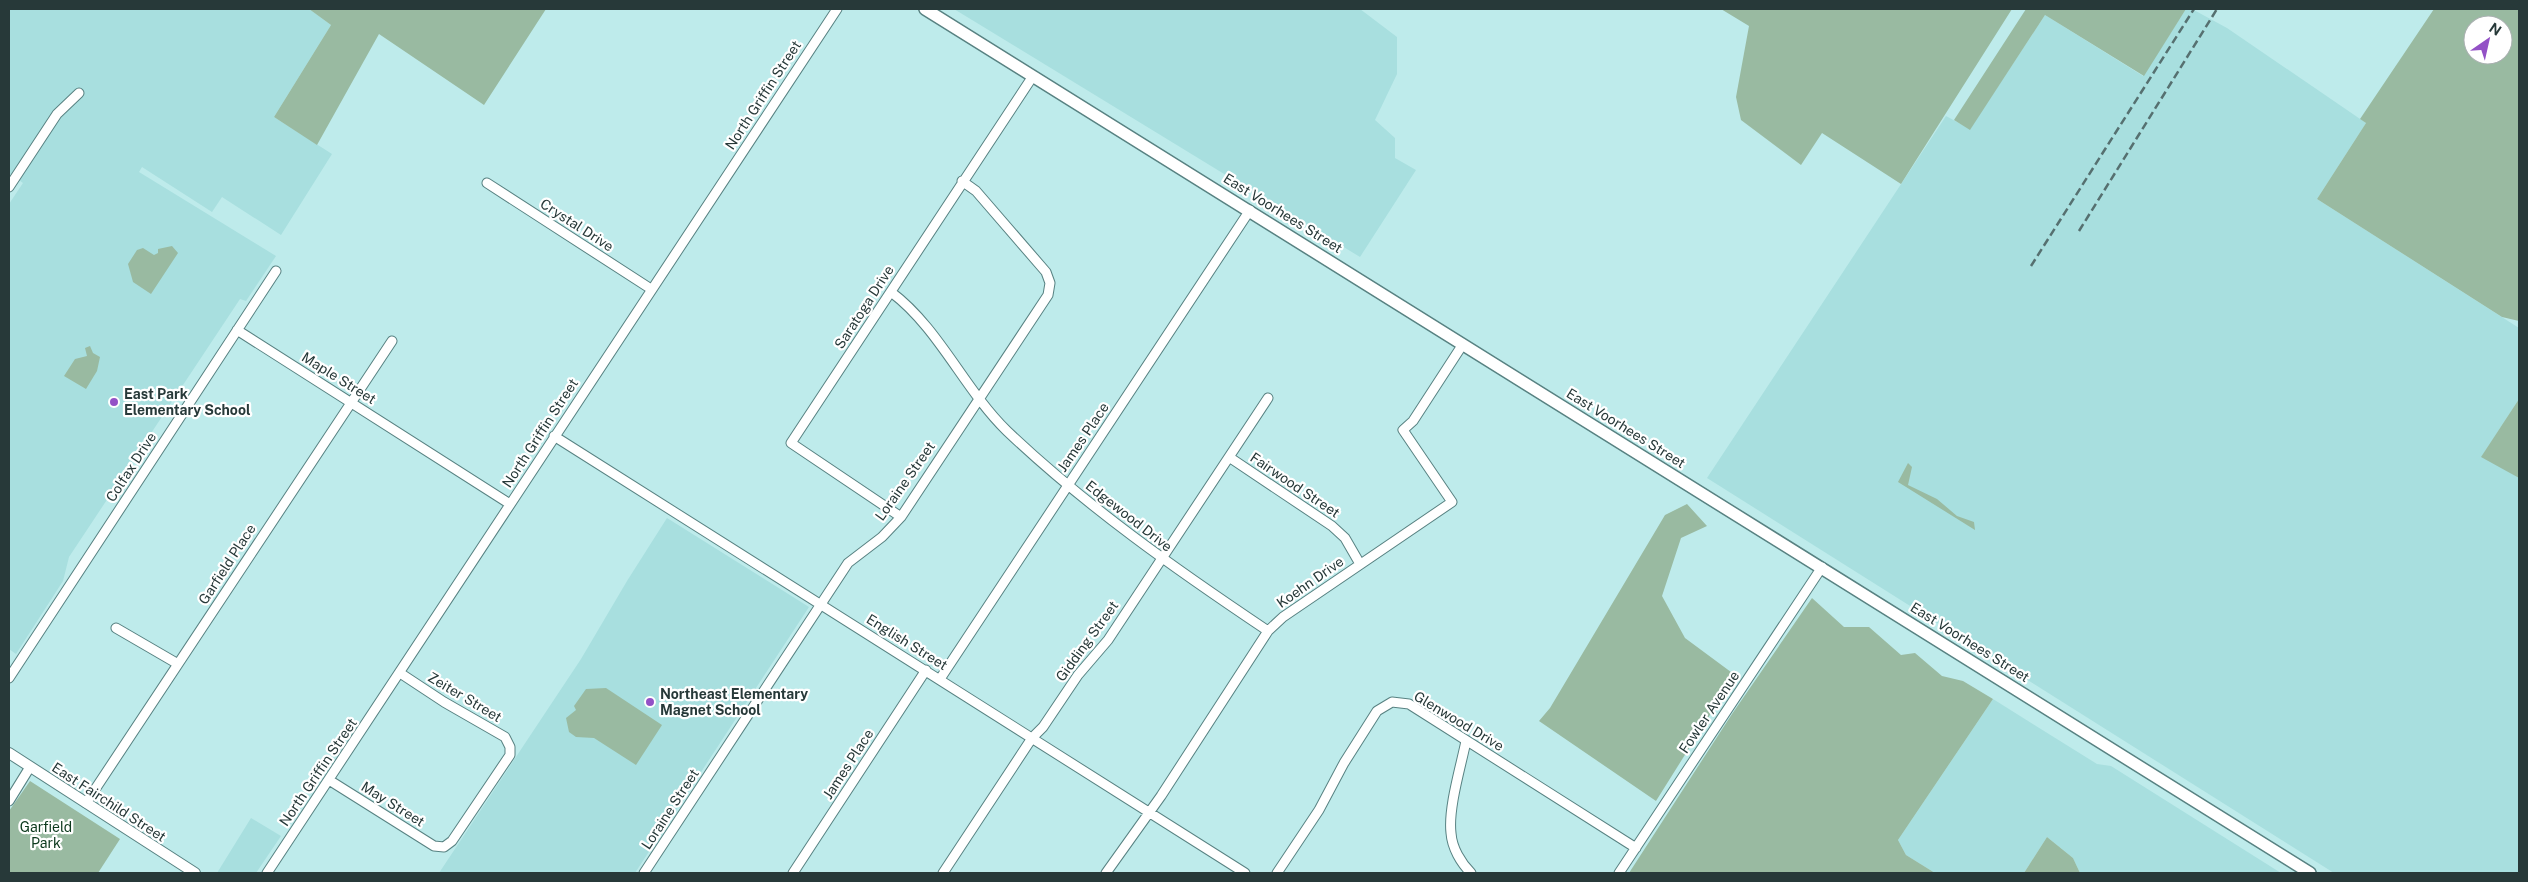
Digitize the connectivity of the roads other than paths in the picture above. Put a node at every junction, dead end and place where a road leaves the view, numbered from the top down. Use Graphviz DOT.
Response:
graph roads {
  1 [pos="837,9"];
  2 [pos="925,9"];
  3 [pos="1033,76"];
  4 [pos="79,94"];
  5 [pos="962,181"];
  6 [pos="487,183"];
  7 [pos="10,184"];
  8 [pos="1250,210"];
  9 [pos="276,271"];
  10 [pos="651,289"];
  11 [pos="891,292"];
  12 [pos="237,330"];
  13 [pos="392,341"];
  14 [pos="1463,344"];
  15 [pos="1268,398"];
  16 [pos="979,399"];
  17 [pos="350,402"];
  18 [pos="554,436"];
  19 [pos="1229,457"];
  20 [pos="1068,485"];
  21 [pos="510,504"];
  22 [pos="901,517"];
  23 [pos="1160,558"];
  24 [pos="1360,564"];
  25 [pos="1822,567"];
  26 [pos="820,604"];
  27 [pos="116,628"];
  28 [pos="1268,632"];
  29 [pos="178,664"];
  30 [pos="926,670"];
  31 [pos="400,672"];
  32 [pos="9,678"];
  33 [pos="940,679"];
  34 [pos="1032,738"];
  35 [pos="1466,741"];
  36 [pos="9,753"];
  37 [pos="30,767"];
  38 [pos="329,780"];
  39 [pos="9,801"];
  40 [pos="86,803"];
  41 [pos="1149,812"];
  42 [pos="444,848"];
  43 [pos="1636,848"];
  44 [pos="2307,872"];
  45 [pos="195,873"];
  46 [pos="267,873"];
  47 [pos="644,873"];
  48 [pos="794,873"];
  49 [pos="943,873"];
  50 [pos="1106,873"];
  51 [pos="1245,873"];
  52 [pos="1277,873"];
  53 [pos="1471,873"];
  54 [pos="1619,873"];
  1 -- 10 [label="street, North Griffin Street"];
  2 -- 3 [label="main road, East Voorhees Street"];
  3 -- 5 [label="street, Saratoga Drive"];
  3 -- 8 [label="main road, East Voorhees Street"];
  4 -- 7 [label="street"];
  5 -- 11 [label="street, Saratoga Drive"];
  5 -- 16 [label="street, Loraine Street"];
  6 -- 10 [label="street, Crystal Drive"];
  8 -- 14 [label="main road, East Voorhees Street"];
  8 -- 20 [label="street, James Place"];
  9 -- 12 [label="street, Colfax Drive"];
  10 -- 18 [label="street, North Griffin Street"];
  11 -- 16 [label="street, Edgewood Drive"];
  11 -- 22 [label="street, Saratoga Drive"];
  12 -- 17 [label="street, Maple Street"];
  12 -- 32 [label="street, Colfax Drive"];
  13 -- 17 [label="street, Garfield Place"];
  14 -- 24 [label="street, Koehn Drive"];
  14 -- 25 [label="main road, East Voorhees Street"];
  15 -- 19 [label="street, Gidding Street"];
  16 -- 20 [label="street, Edgewood Drive"];
  16 -- 22 [label="street, Loraine Street"];
  17 -- 21 [label="street, Maple Street"];
  17 -- 29 [label="street, Garfield Place"];
  18 -- 21 [label="street, North Griffin Street"];
  18 -- 26 [label="street, English Street"];
  19 -- 23 [label="street, Gidding Street"];
  19 -- 24 [label="street, Fairwood Street"];
  20 -- 23 [label="street, Edgewood Drive"];
  20 -- 33 [label="street, James Place"];
  21 -- 31 [label="street, North Griffin Street"];
  22 -- 26 [label="street, Loraine Street"];
  23 -- 28 [label="street, Edgewood Drive"];
  23 -- 34 [label="street, Gidding Street"];
  24 -- 28 [label="street, Koehn Drive"];
  25 -- 43 [label="street, Fowler Avenue"];
  25 -- 44 [label="main road, East Voorhees Street"];
  26 -- 30 [label="street, English Street"];
  26 -- 47 [label="street, Loraine Street"];
  27 -- 29 [label="street"];
  28 -- 41 [label="street, Koehn Drive"];
  29 -- 40 [label="street, Garfield Place"];
  30 -- 33 [label="street, English Street"];
  30 -- 48 [label="street, James Place"];
  31 -- 38 [label="street, North Griffin Street"];
  31 -- 42 [label="street, Zeiter Street"];
  33 -- 34 [label="street, English Street"];
  34 -- 41 [label="street, English Street"];
  34 -- 49 [label="street, Gidding Street"];
  35 -- 43 [label="street, Glenwood Drive"];
  35 -- 52 [label="street, Glenwood Drive"];
  35 -- 53 [label="street"];
  36 -- 37 [label="street, East Fairchild Street"];
  37 -- 39 [label="street"];
  37 -- 40 [label="street, East Fairchild Street"];
  38 -- 42 [label="street, May Street"];
  38 -- 46 [label="street, North Griffin Street"];
  40 -- 45 [label="street, East Fairchild Street"];
  41 -- 50 [label="street, Koehn Drive"];
  41 -- 51 [label="street, English Street"];
  43 -- 54 [label="street, Fowler Avenue"];
}
